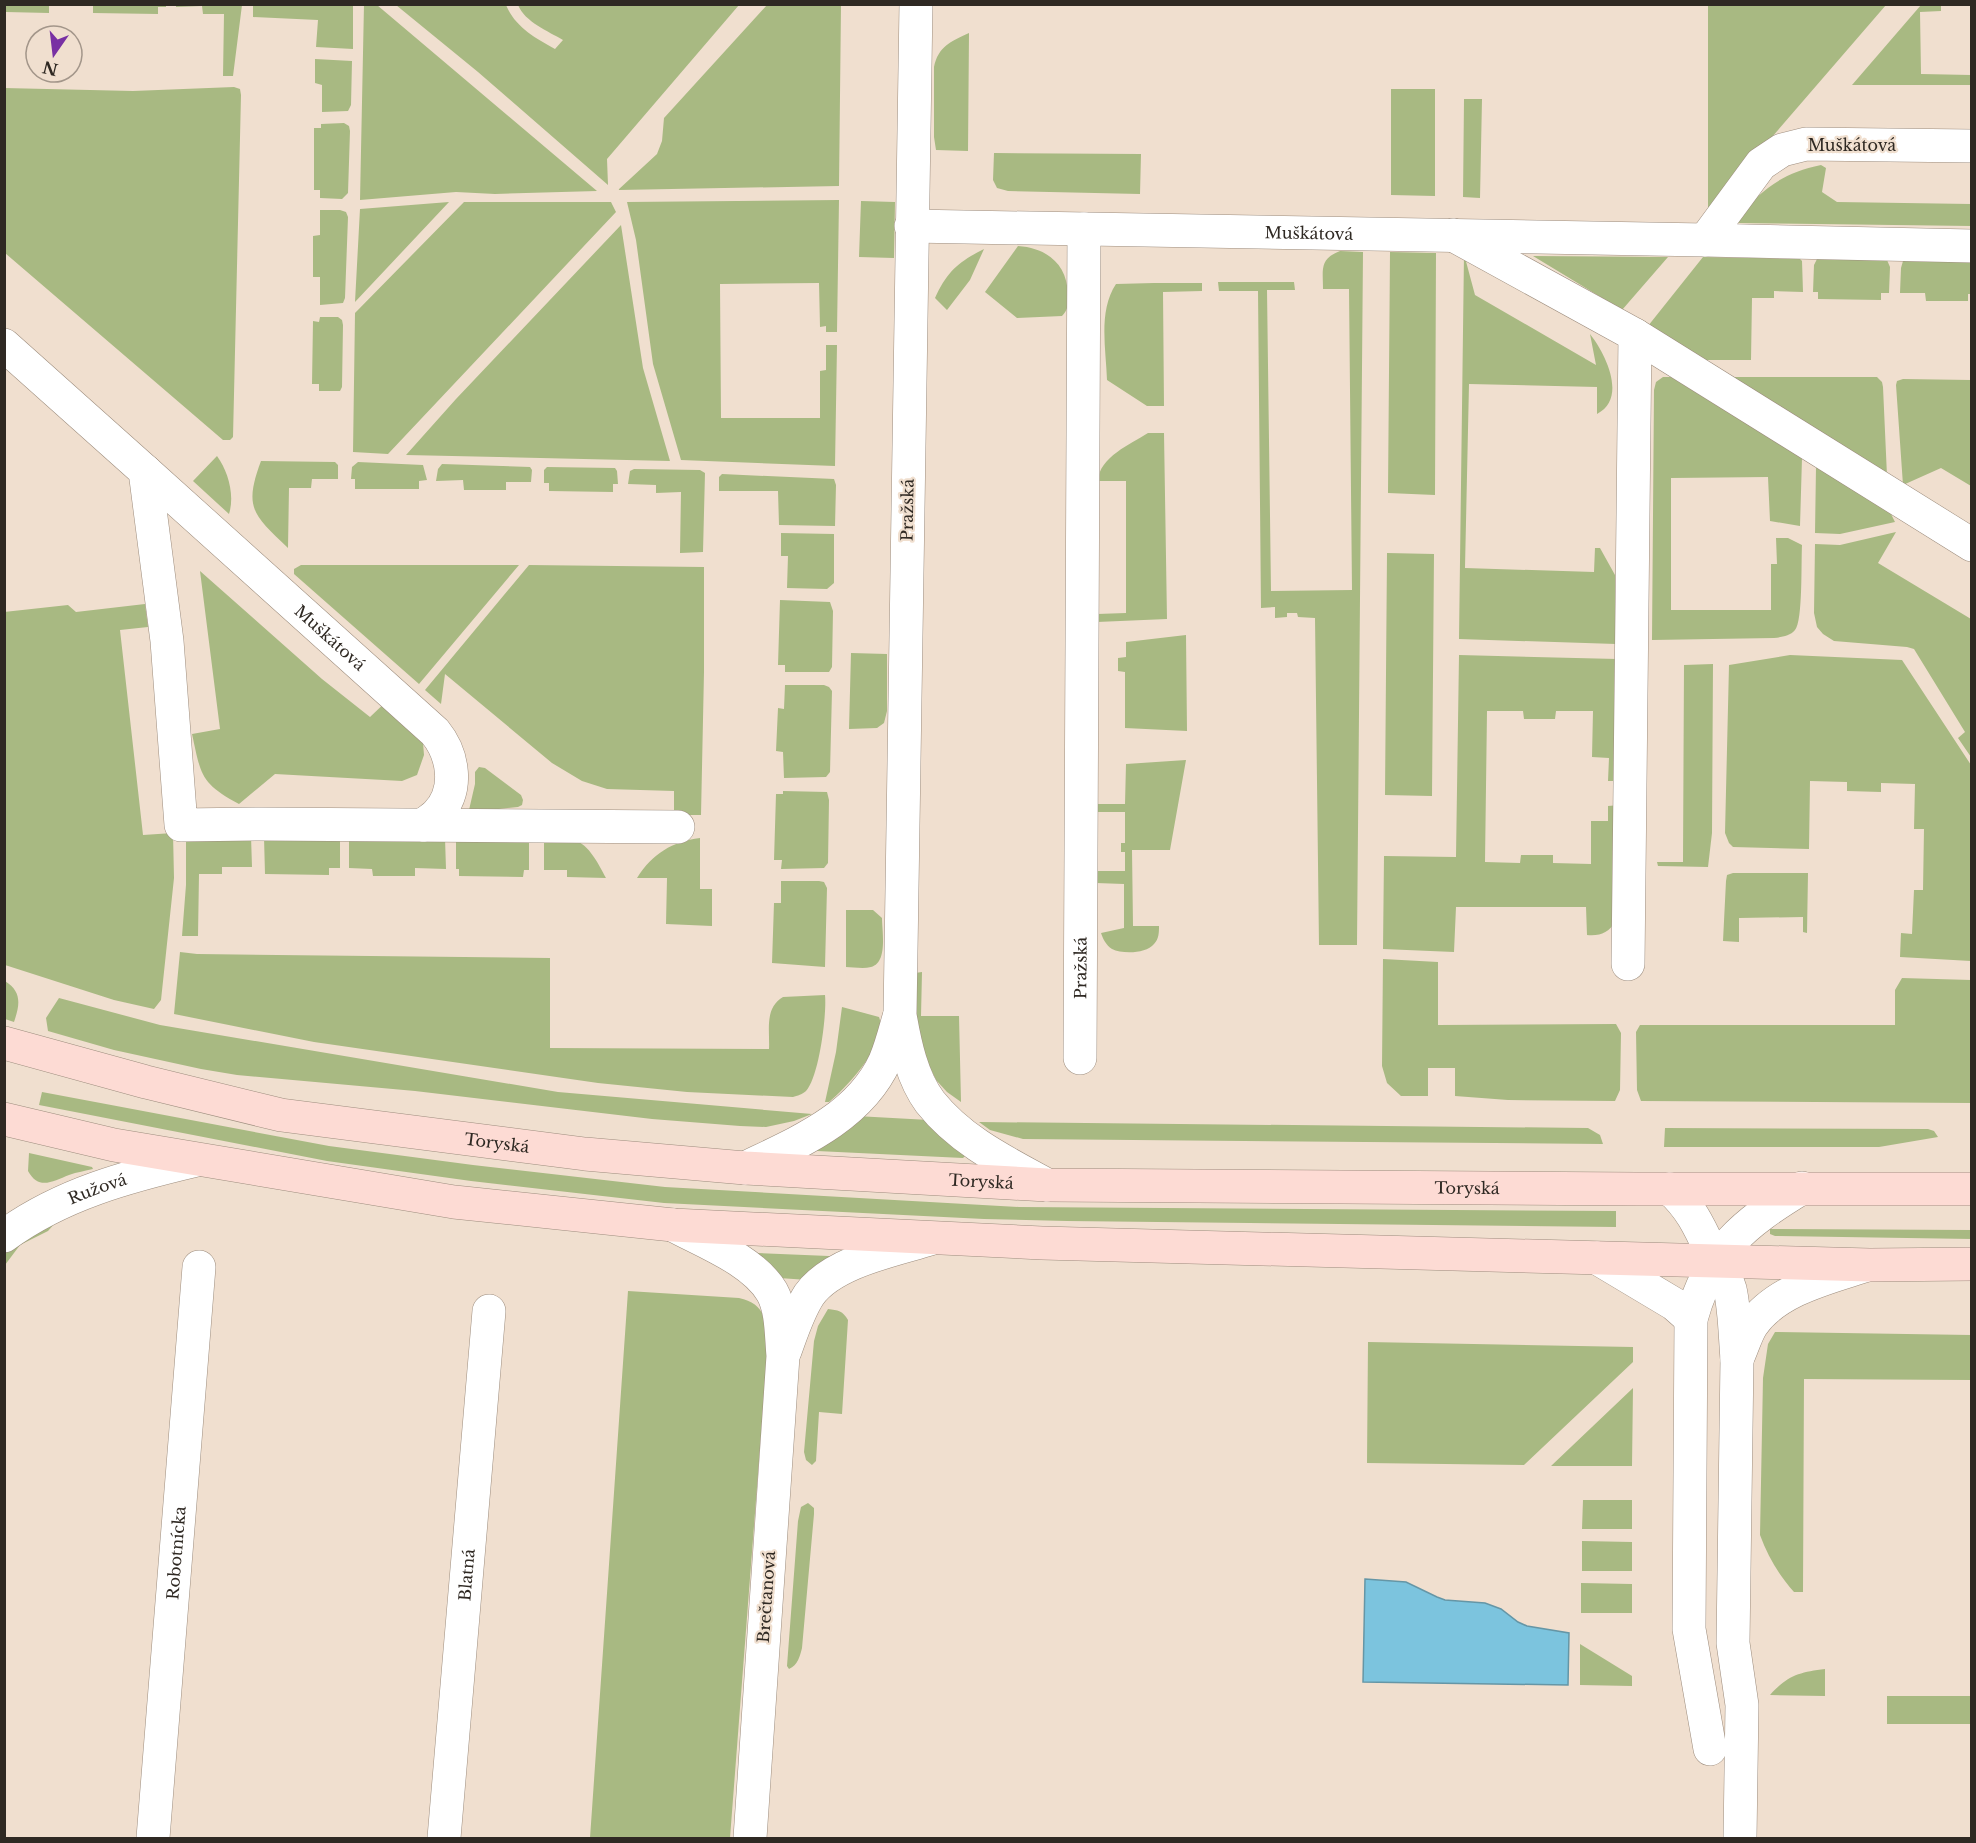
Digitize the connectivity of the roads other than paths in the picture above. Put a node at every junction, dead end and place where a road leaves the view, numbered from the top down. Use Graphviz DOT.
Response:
graph roads {
  1 [pos="915,4"];
  2 [pos="1971,146"];
  3 [pos="911,226"];
  4 [pos="1084,229"];
  5 [pos="1453,235"];
  6 [pos="1705,240"];
  7 [pos="1971,246"];
  8 [pos="1635,334"];
  9 [pos="4,345"];
  10 [pos="146,471"];
  11 [pos="1971,545"];
  12 [pos="423,825"];
  13 [pos="678,827"];
  14 [pos="1628,964"];
  15 [pos="900,1015"];
  16 [pos="12,1051"];
  17 [pos="1080,1058"];
  18 [pos="4,1119"];
  19 [pos="197,1160"];
  20 [pos="745,1168"];
  21 [pos="1047,1185"];
  22 [pos="1802,1188"];
  23 [pos="1670,1189"];
  24 [pos="1971,1189"];
  25 [pos="673,1226"];
  26 [pos="4,1236"];
  27 [pos="930,1239"];
  28 [pos="1597,1258"];
  29 [pos="1716,1261"];
  30 [pos="1971,1264"];
  31 [pos="1870,1265"];
  32 [pos="199,1268"];
  33 [pos="489,1311"];
  34 [pos="1691,1319"];
  35 [pos="783,1356"];
  36 [pos="1737,1359"];
  37 [pos="1689,1629"];
  38 [pos="1733,1642"];
  39 [pos="1710,1749"];
  40 [pos="153,1839"];
  41 [pos="444,1839"];
  42 [pos="750,1839"];
  43 [pos="1740,1839"];
  1 -- 3 [label="street, Pražská"];
  2 -- 6 [label="street, Muškátová"];
  3 -- 4 [label="street, Muškátová"];
  3 -- 15 [label="street, Pražská"];
  4 -- 5 [label="street, Muškátová"];
  4 -- 17 [label="street, Pražská"];
  5 -- 6 [label="street, Muškátová"];
  5 -- 8 [label="street"];
  6 -- 7 [label="street, Muškátová"];
  8 -- 11 [label="street"];
  8 -- 14 [label="street"];
  9 -- 10 [label="street, Muškátová"];
  10 -- 12 [label="street, Muškátová"];
  10 -- 12 [label="street"];
  12 -- 13 [label="street"];
  15 -- 20 [label="street"];
  15 -- 21 [label="street"];
  16 -- 20 [label="street, Toryská"];
  18 -- 19 [label="street"];
  19 -- 25 [label="street"];
  19 -- 26 [label="street, Ružová"];
  20 -- 21 [label="street, Toryská"];
  21 -- 23 [label="street, Toryská"];
  22 -- 23 [label="street, Toryská"];
  22 -- 24 [label="street, Toryská"];
  22 -- 29 [label="street"];
  23 -- 29 [label="street"];
  25 -- 27 [label="street"];
  25 -- 35 [label="street"];
  27 -- 28 [label="street"];
  27 -- 35 [label="street"];
  28 -- 29 [label="street"];
  28 -- 34 [label="street"];
  29 -- 31 [label="street"];
  29 -- 34 [label="street"];
  29 -- 36 [label="street"];
  30 -- 31 [label="street"];
  31 -- 36 [label="street"];
  32 -- 40 [label="street, Robotnícka"];
  33 -- 41 [label="street, Blatná"];
  34 -- 37 [label="street"];
  35 -- 42 [label="street, Brečtanová"];
  36 -- 38 [label="street"];
  37 -- 38 [label="street"];
  37 -- 39 [label="street"];
  38 -- 43 [label="street"];
}
